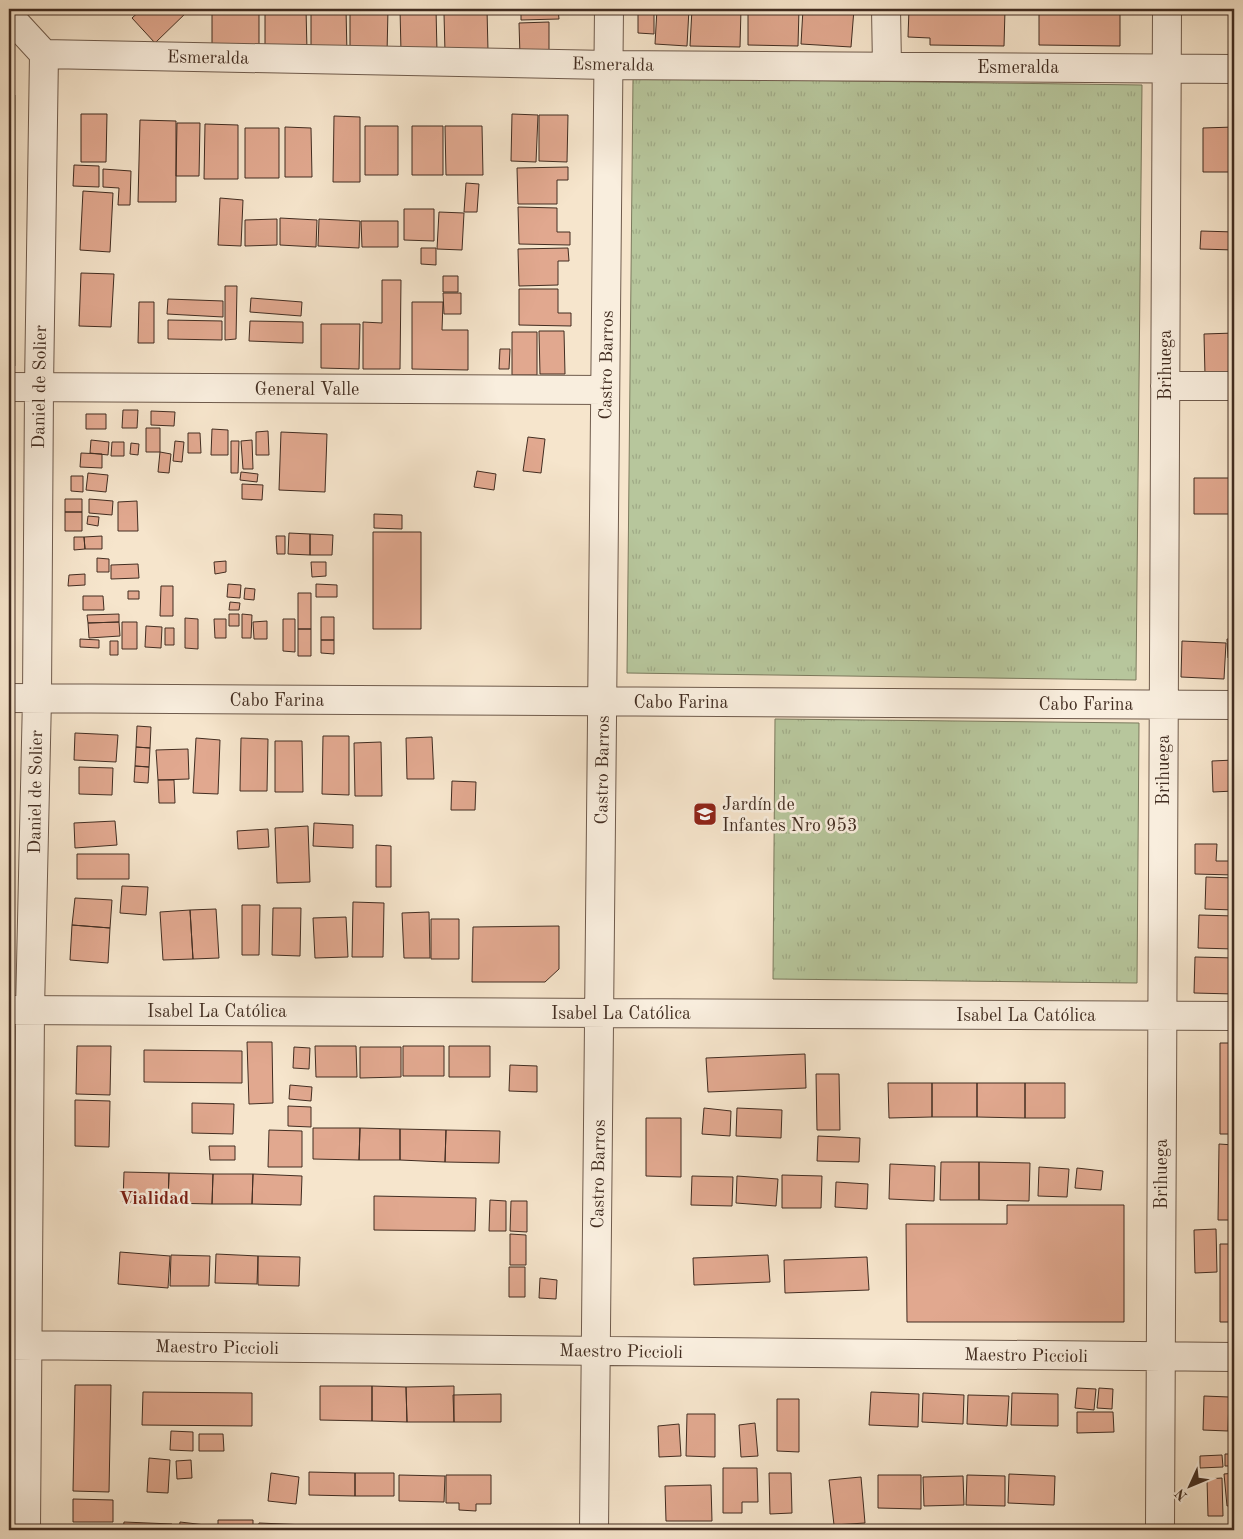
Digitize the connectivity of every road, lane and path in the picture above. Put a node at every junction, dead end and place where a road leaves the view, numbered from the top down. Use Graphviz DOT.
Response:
graph roads {
  1 [pos="609,9"];
  2 [pos="886,9"];
  3 [pos="1167,9"];
  4 [pos="9,16"];
  5 [pos="44,54"];
  6 [pos="608,65"];
  7 [pos="887,66"];
  8 [pos="1166,68"];
  9 [pos="1234,69"];
  10 [pos="1165,386"];
  11 [pos="1234,386"];
  12 [pos="9,387"];
  13 [pos="39,387"];
  14 [pos="605,390"];
  15 [pos="9,698"];
  16 [pos="37,698"];
  17 [pos="602,702"];
  18 [pos="1163,704"];
  19 [pos="1234,705"];
  20 [pos="19,1010"];
  21 [pos="599,1013"];
  22 [pos="1162,1016"];
  23 [pos="1234,1016"];
  24 [pos="18,1345"];
  25 [pos="596,1350"];
  26 [pos="1160,1356"];
  27 [pos="1234,1357"];
  28 [pos="26,1530"];
  29 [pos="594,1530"];
  30 [pos="1160,1530"];
  1 -- 6 [label="street, Castro Barros"];
  2 -- 7 [label="street"];
  3 -- 8 [label="street, Brihuega"];
  4 -- 5 [label="street"];
  5 -- 6 [label="street, Esmeralda"];
  5 -- 13 [label="street, Daniel de Solier"];
  6 -- 7 [label="street, Esmeralda"];
  6 -- 14 [label="street, Castro Barros"];
  7 -- 8 [label="street, Esmeralda"];
  8 -- 9 [label="street, Esmeralda"];
  8 -- 10 [label="street, Brihuega"];
  10 -- 11 [label="street"];
  10 -- 18 [label="street, Brihuega"];
  12 -- 13 [label="street, General Valle"];
  13 -- 14 [label="street, General Valle"];
  13 -- 16 [label="street, Daniel de Solier"];
  14 -- 17 [label="street, Castro Barros"];
  15 -- 16 [label="street, Cabo Farina"];
  16 -- 17 [label="street, Cabo Farina"];
  16 -- 20 [label="street, Daniel de Solier"];
  17 -- 18 [label="street, Cabo Farina"];
  17 -- 21 [label="street, Castro Barros"];
  18 -- 19 [label="street, Cabo Farina"];
  18 -- 22 [label="street, Brihuega"];
  20 -- 21 [label="street, Isabel La Católica"];
  20 -- 24 [label="street, Daniel de Solier"];
  21 -- 22 [label="street, Isabel La Católica"];
  21 -- 25 [label="street, Castro Barros"];
  22 -- 23 [label="street, Isabel La Católica"];
  22 -- 26 [label="street, Brihuega"];
  24 -- 25 [label="street, Maestro Piccioli"];
  24 -- 28 [label="street, Daniel de Solier"];
  25 -- 26 [label="street, Maestro Piccioli"];
  25 -- 29 [label="street, Castro Barros"];
  26 -- 27 [label="street, Maestro Piccioli"];
  26 -- 30 [label="street, Brihuega"];
}
